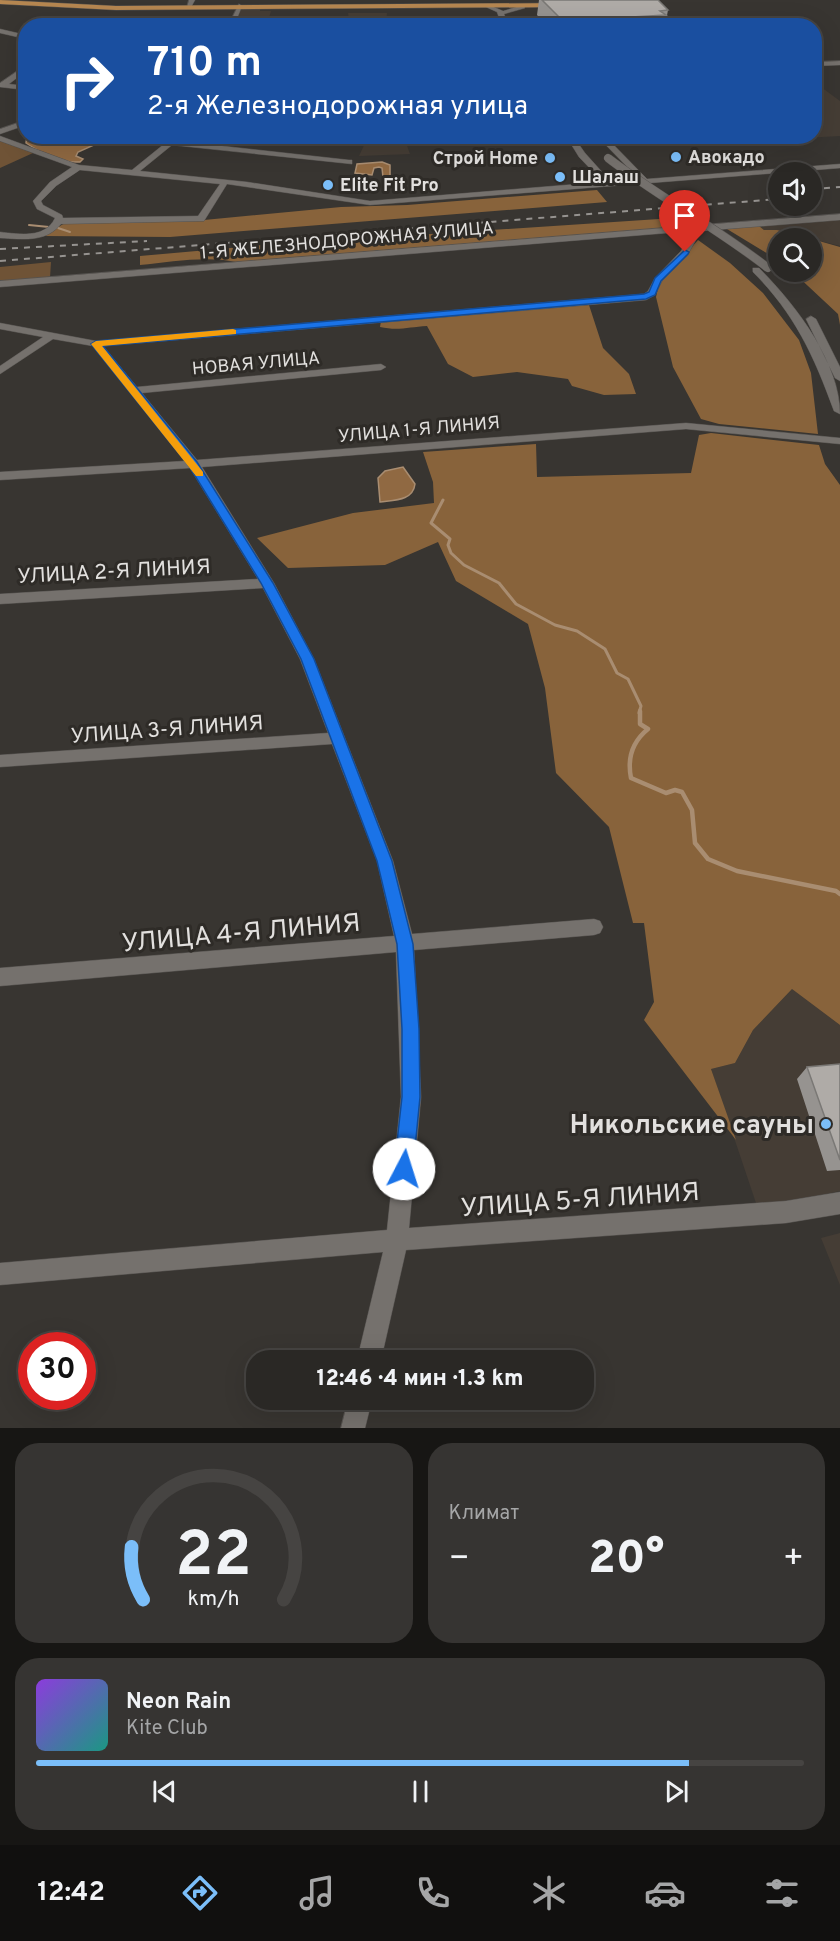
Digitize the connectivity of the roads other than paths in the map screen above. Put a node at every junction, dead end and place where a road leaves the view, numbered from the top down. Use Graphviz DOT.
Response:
graph roads {
  1 [pos="564,0"];
  2 [pos="593,0"];
  3 [pos="604,0"];
  4 [pos="0,2"];
  5 [pos="191,3"];
  6 [pos="573,4"];
  7 [pos="440,5"];
  8 [pos="239,6"];
  9 [pos="489,7"];
  10 [pos="523,7"];
  11 [pos="501,13"];
  12 [pos="234,18"];
  13 [pos="502,18"];
  14 [pos="0,31"];
  15 [pos="18,35"];
  16 [pos="840,64"];
  17 [pos="822,65"];
  18 [pos="18,73"];
  19 [pos="2,85"];
  20 [pos="18,87"];
  21 [pos="18,125"];
  22 [pos="0,132"];
  23 [pos="0,138"];
  24 [pos="171,144"];
  25 [pos="183,144"];
  26 [pos="576,144"];
  27 [pos="589,144"];
  28 [pos="601,144"];
  29 [pos="349,162"];
  30 [pos="840,166"];
  31 [pos="78,167"];
  32 [pos="134,173"];
  33 [pos="645,181"];
  34 [pos="225,182"];
  35 [pos="609,184"];
  36 [pos="840,217"];
  37 [pos="58,221"];
  38 [pos="698,229"];
  39 [pos="0,235"];
  40 [pos="762,269"];
  41 [pos="0,284"];
  42 [pos="0,326"];
  43 [pos="51,336"];
  44 [pos="96,344"];
  45 [pos="381,368"];
  46 [pos="0,371"];
  47 [pos="840,378"];
  48 [pos="133,391"];
  49 [pos="840,411"];
  50 [pos="840,441"];
  51 [pos="194,465"];
  52 [pos="2,476"];
  53 [pos="0,489"];
  54 [pos="267,583"];
  55 [pos="0,599"];
  56 [pos="337,738"];
  57 [pos="0,761"];
  58 [pos="594,927"];
  59 [pos="405,944"];
  60 [pos="0,977"];
  61 [pos="840,1203"];
  62 [pos="397,1240"];
  63 [pos="0,1274"];
  64 [pos="371,1350"];
  65 [pos="358,1410"];
  66 [pos="353,1428"];
  1 -- 6 [label="street"];
  2 -- 6 [label="main road"];
  3 -- 10 [label="main road"];
  4 -- 5 [label="main road"];
  5 -- 8 [label="main road"];
  6 -- 7 [label="main road"];
  7 -- 8 [label="main road"];
  7 -- 9 [label="main road"];
  8 -- 12 [label="street"];
  9 -- 10 [label="main road"];
  9 -- 11 [label="street"];
  10 -- 11 [label="street"];
  11 -- 13 [label="street"];
  14 -- 15 [label="street"];
  16 -- 17 [label="street"];
  18 -- 19 [label="street"];
  19 -- 20 [label="street"];
  21 -- 22 [label="street"];
  23 -- 31 [label="street"];
  24 -- 32 [label="street"];
  25 -- 29 [label="street"];
  26 -- 35 [label="street"];
  27 -- 40 [label="street"];
  28 -- 33 [label="street"];
  30 -- 33 [label="street"];
  31 -- 32 [label="street"];
  31 -- 37 [label="street"];
  32 -- 34 [label="street"];
  33 -- 35 [label="street"];
  34 -- 35 [label="street"];
  34 -- 37 [label="street"];
  36 -- 38 [label="street, 1-Я ЖЕЛЕЗНОДОРОЖНАЯ УЛИЦА"];
  37 -- 39 [label="street"];
  38 -- 41 [label="street, 1-Я ЖЕЛЕЗНОДОРОЖНАЯ УЛИЦА"];
  38 -- 44 [label="street"];
  40 -- 47 [label="street"];
  40 -- 49 [label="street"];
  42 -- 43 [label="street"];
  43 -- 44 [label="street"];
  43 -- 46 [label="street"];
  44 -- 48 [label="street"];
  45 -- 48 [label="street, НОВАЯ УЛИЦА"];
  48 -- 51 [label="street"];
  50 -- 51 [label="street, УЛИЦА 1-Я ЛИНИЯ"];
  51 -- 52 [label="street, УЛИЦА 1-Я ЛИНИЯ"];
  51 -- 54 [label="street"];
  52 -- 53 [label="street"];
  54 -- 55 [label="street, УЛИЦА 2-Я ЛИНИЯ"];
  54 -- 56 [label="street"];
  56 -- 57 [label="street, УЛИЦА 3-Я ЛИНИЯ"];
  56 -- 59 [label="street"];
  58 -- 59 [label="street, УЛИЦА 4-Я ЛИНИЯ"];
  59 -- 60 [label="street, УЛИЦА 4-Я ЛИНИЯ"];
  59 -- 62 [label="street"];
  61 -- 62 [label="street, УЛИЦА 5-Я ЛИНИЯ"];
  62 -- 63 [label="street, УЛИЦА 5-Я ЛИНИЯ"];
  62 -- 64 [label="street"];
  65 -- 66 [label="street"];
}
